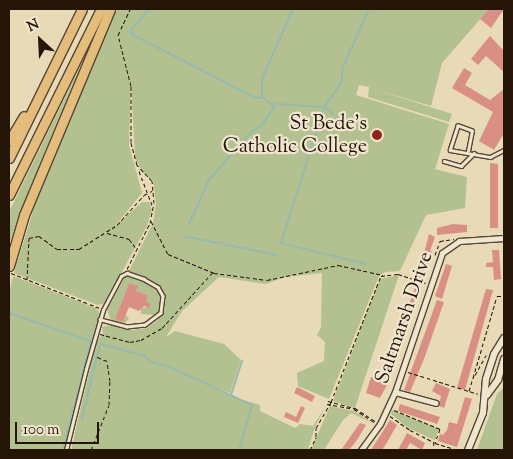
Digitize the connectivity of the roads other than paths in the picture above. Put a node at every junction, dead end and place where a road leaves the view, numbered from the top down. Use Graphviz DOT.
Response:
graph roads {
  1 [pos="82,9"];
  2 [pos="101,9"];
  3 [pos="110,9"];
  4 [pos="60,54"];
  5 [pos="9,141"];
  6 [pos="504,150"];
  7 [pos="468,151"];
  8 [pos="474,153"];
  9 [pos="9,158"];
  10 [pos="444,161"];
  11 [pos="9,195"];
  12 [pos="504,238"];
  13 [pos="9,266"];
  14 [pos="100,320"];
  15 [pos="504,339"];
  16 [pos="504,349"];
  17 [pos="504,358"];
  18 [pos="395,392"];
  19 [pos="487,396"];
  20 [pos="436,403"];
  21 [pos="66,450"];
  22 [pos="361,450"];
  23 [pos="468,450"];
  1 -- 4 [label="highway"];
  2 -- 11 [label="highway"];
  3 -- 13 [label="highway"];
  4 -- 5 [label="highway"];
  4 -- 9 [label="highway"];
  6 -- 8 [label="lane"];
  7 -- 7 [label="lane"];
  7 -- 8 [label="lane"];
  8 -- 10 [label="lane"];
  12 -- 18 [label="street, Saltmarsh Drive"];
  14 -- 14 [label="lane"];
  14 -- 21 [label="lane"];
  15 -- 16 [label="street"];
  15 -- 19 [label="street"];
  17 -- 19 [label="street"];
  18 -- 20 [label="street"];
  18 -- 22 [label="street, Saltmarsh Drive"];
  19 -- 23 [label="street"];
}
